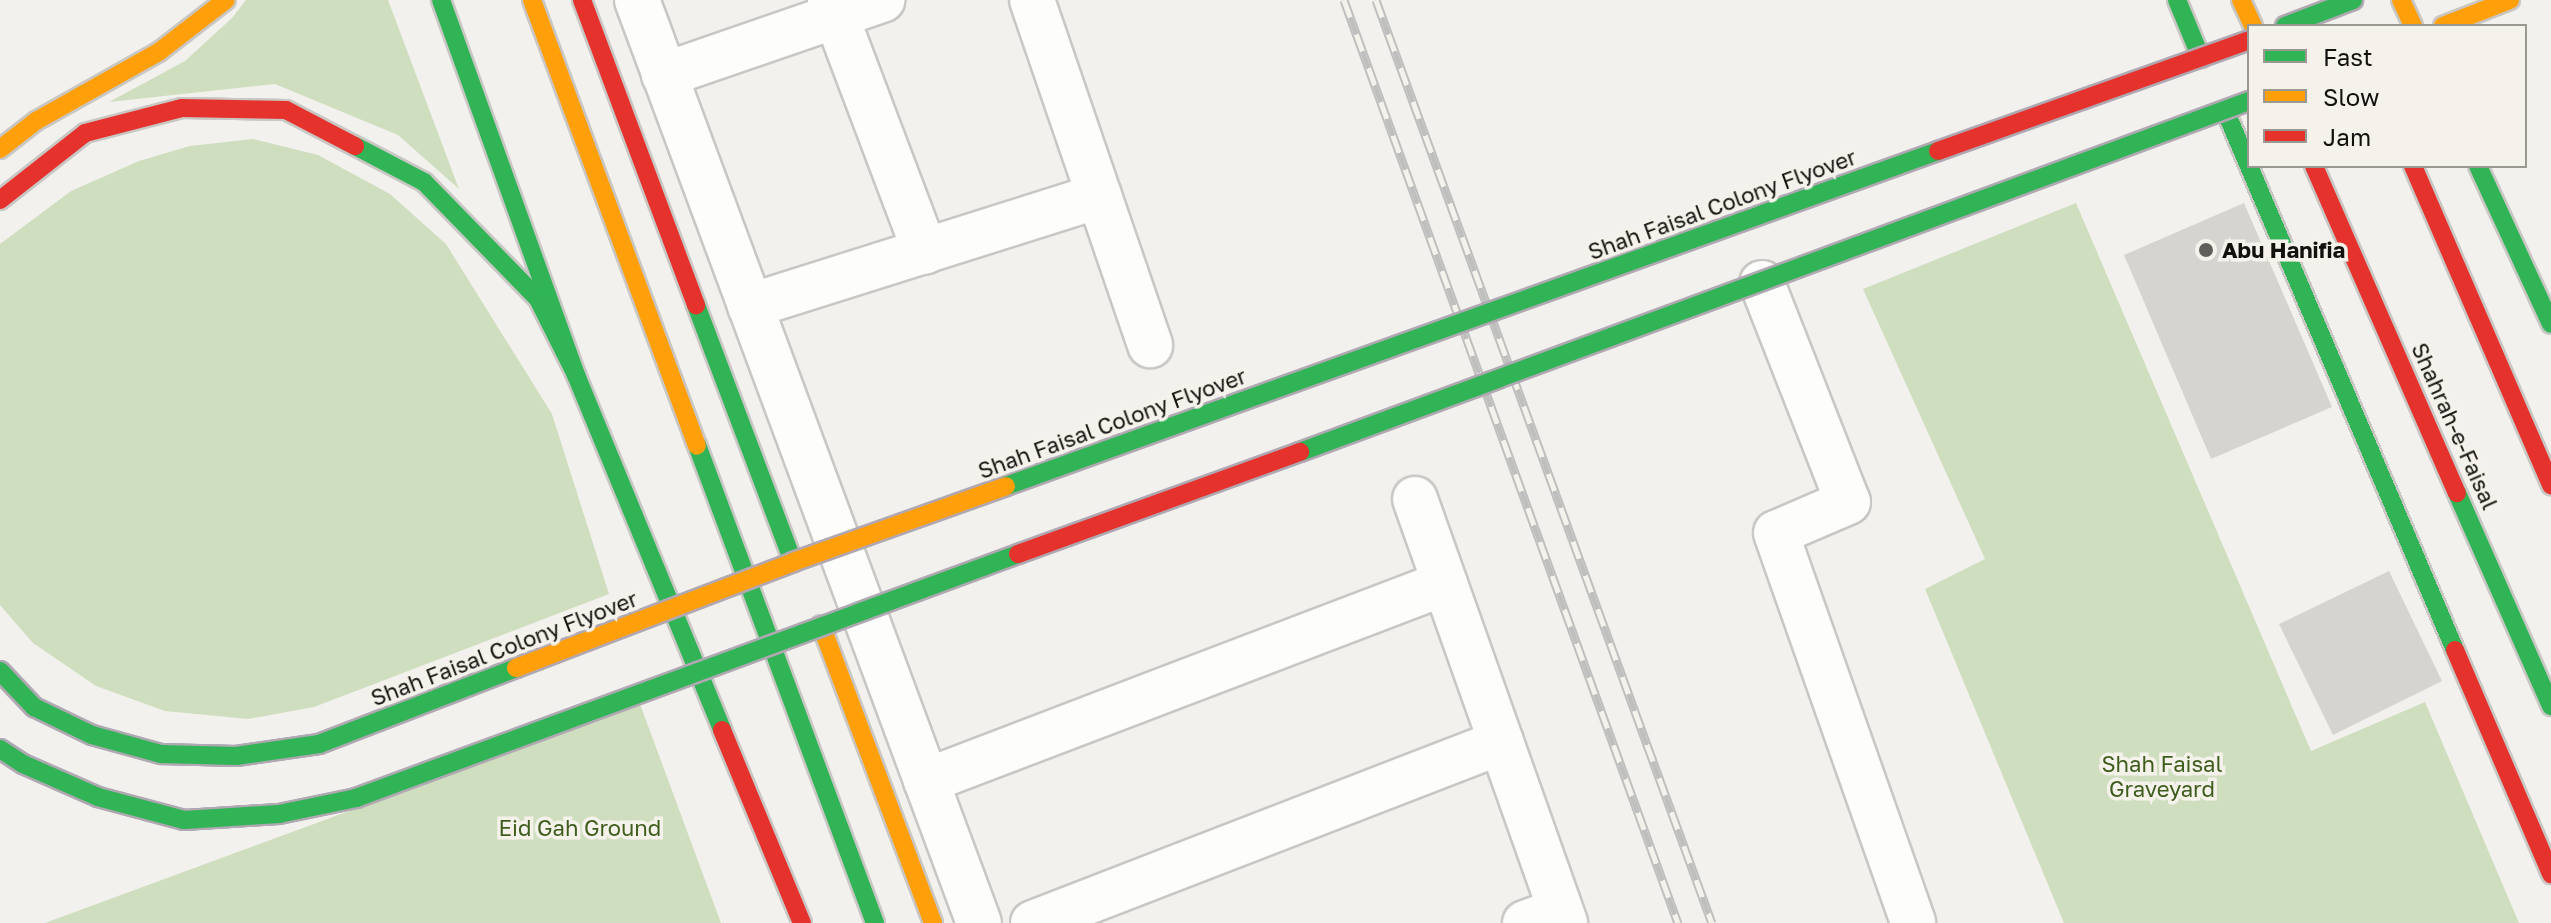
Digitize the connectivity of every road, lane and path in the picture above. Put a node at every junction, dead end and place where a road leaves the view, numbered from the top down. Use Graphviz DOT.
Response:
graph roads {
  1 [pos="226,0"];
  2 [pos="441,0"];
  3 [pos="532,0"];
  4 [pos="582,0"];
  5 [pos="637,0"];
  6 [pos="882,0"];
  7 [pos="1032,0"];
  8 [pos="2177,0"];
  9 [pos="2241,0"];
  10 [pos="2341,0"];
  11 [pos="2353,0"];
  12 [pos="2401,0"];
  13 [pos="2510,0"];
  14 [pos="833,8"];
  15 [pos="2252,24"];
  16 [pos="2290,24"];
  17 [pos="2351,24"];
  18 [pos="2412,24"];
  19 [pos="2448,24"];
  20 [pos="2247,41"];
  21 [pos="2201,58"];
  22 [pos="664,75"];
  23 [pos="2247,102"];
  24 [pos="2225,110"];
  25 [pos="0,149"];
  26 [pos="2247,162"];
  27 [pos="2250,168"];
  28 [pos="2315,168"];
  29 [pos="2414,168"];
  30 [pos="2479,168"];
  31 [pos="1099,196"];
  32 [pos="0,200"];
  33 [pos="925,252"];
  34 [pos="1762,283"];
  35 [pos="750,306"];
  36 [pos="2551,324"];
  37 [pos="1150,345"];
  38 [pos="576,375"];
  39 [pos="2551,485"];
  40 [pos="1415,499"];
  41 [pos="793,562"];
  42 [pos="1445,583"];
  43 [pos="821,625"];
  44 [pos="0,671"];
  45 [pos="2551,706"];
  46 [pos="1501,742"];
  47 [pos="0,749"];
  48 [pos="926,781"];
  49 [pos="2551,874"];
  50 [pos="1550,919"];
  51 [pos="802,923"];
  52 [pos="875,923"];
  53 [pos="933,923"];
  54 [pos="979,923"];
  55 [pos="1033,923"];
  56 [pos="1913,923"];
  1 -- 25 [label="main road"];
  2 -- 38 [label="main road"];
  3 -- 52 [label="main road"];
  4 -- 41 [label="main road"];
  5 -- 22 [label="street"];
  6 -- 14 [label="street"];
  7 -- 31 [label="street"];
  8 -- 21 [label="main road"];
  9 -- 15 [label="main road"];
  10 -- 17 [label="main road"];
  11 -- 16 [label="main road, bridge"];
  12 -- 18 [label="main road"];
  13 -- 19 [label="main road"];
  14 -- 22 [label="street"];
  14 -- 33 [label="street"];
  20 -- 21 [label="main road, Shah Faisal Colony Flyover, bridge"];
  21 -- 41 [label="main road, Shah Faisal Colony Flyover, bridge"];
  22 -- 35 [label="street"];
  23 -- 24 [label="main road, bridge"];
  24 -- 26 [label="main road"];
  24 -- 34 [label="main road, bridge"];
  27 -- 49 [label="main road"];
  28 -- 45 [label="main road, Shahrah-e-Faisal"];
  29 -- 39 [label="main road"];
  30 -- 36 [label="main road"];
  31 -- 33 [label="street"];
  31 -- 37 [label="street"];
  32 -- 38 [label="main road"];
  33 -- 35 [label="street"];
  34 -- 43 [label="main road, bridge"];
  34 -- 56 [label="street"];
  35 -- 48 [label="street"];
  38 -- 51 [label="main road"];
  40 -- 42 [label="street"];
  41 -- 44 [label="main road, Shah Faisal Colony Flyover, bridge"];
  42 -- 46 [label="street"];
  42 -- 48 [label="street"];
  43 -- 47 [label="main road, bridge"];
  43 -- 53 [label="main road"];
  46 -- 50 [label="street"];
  46 -- 55 [label="street"];
  48 -- 54 [label="street"];
}
